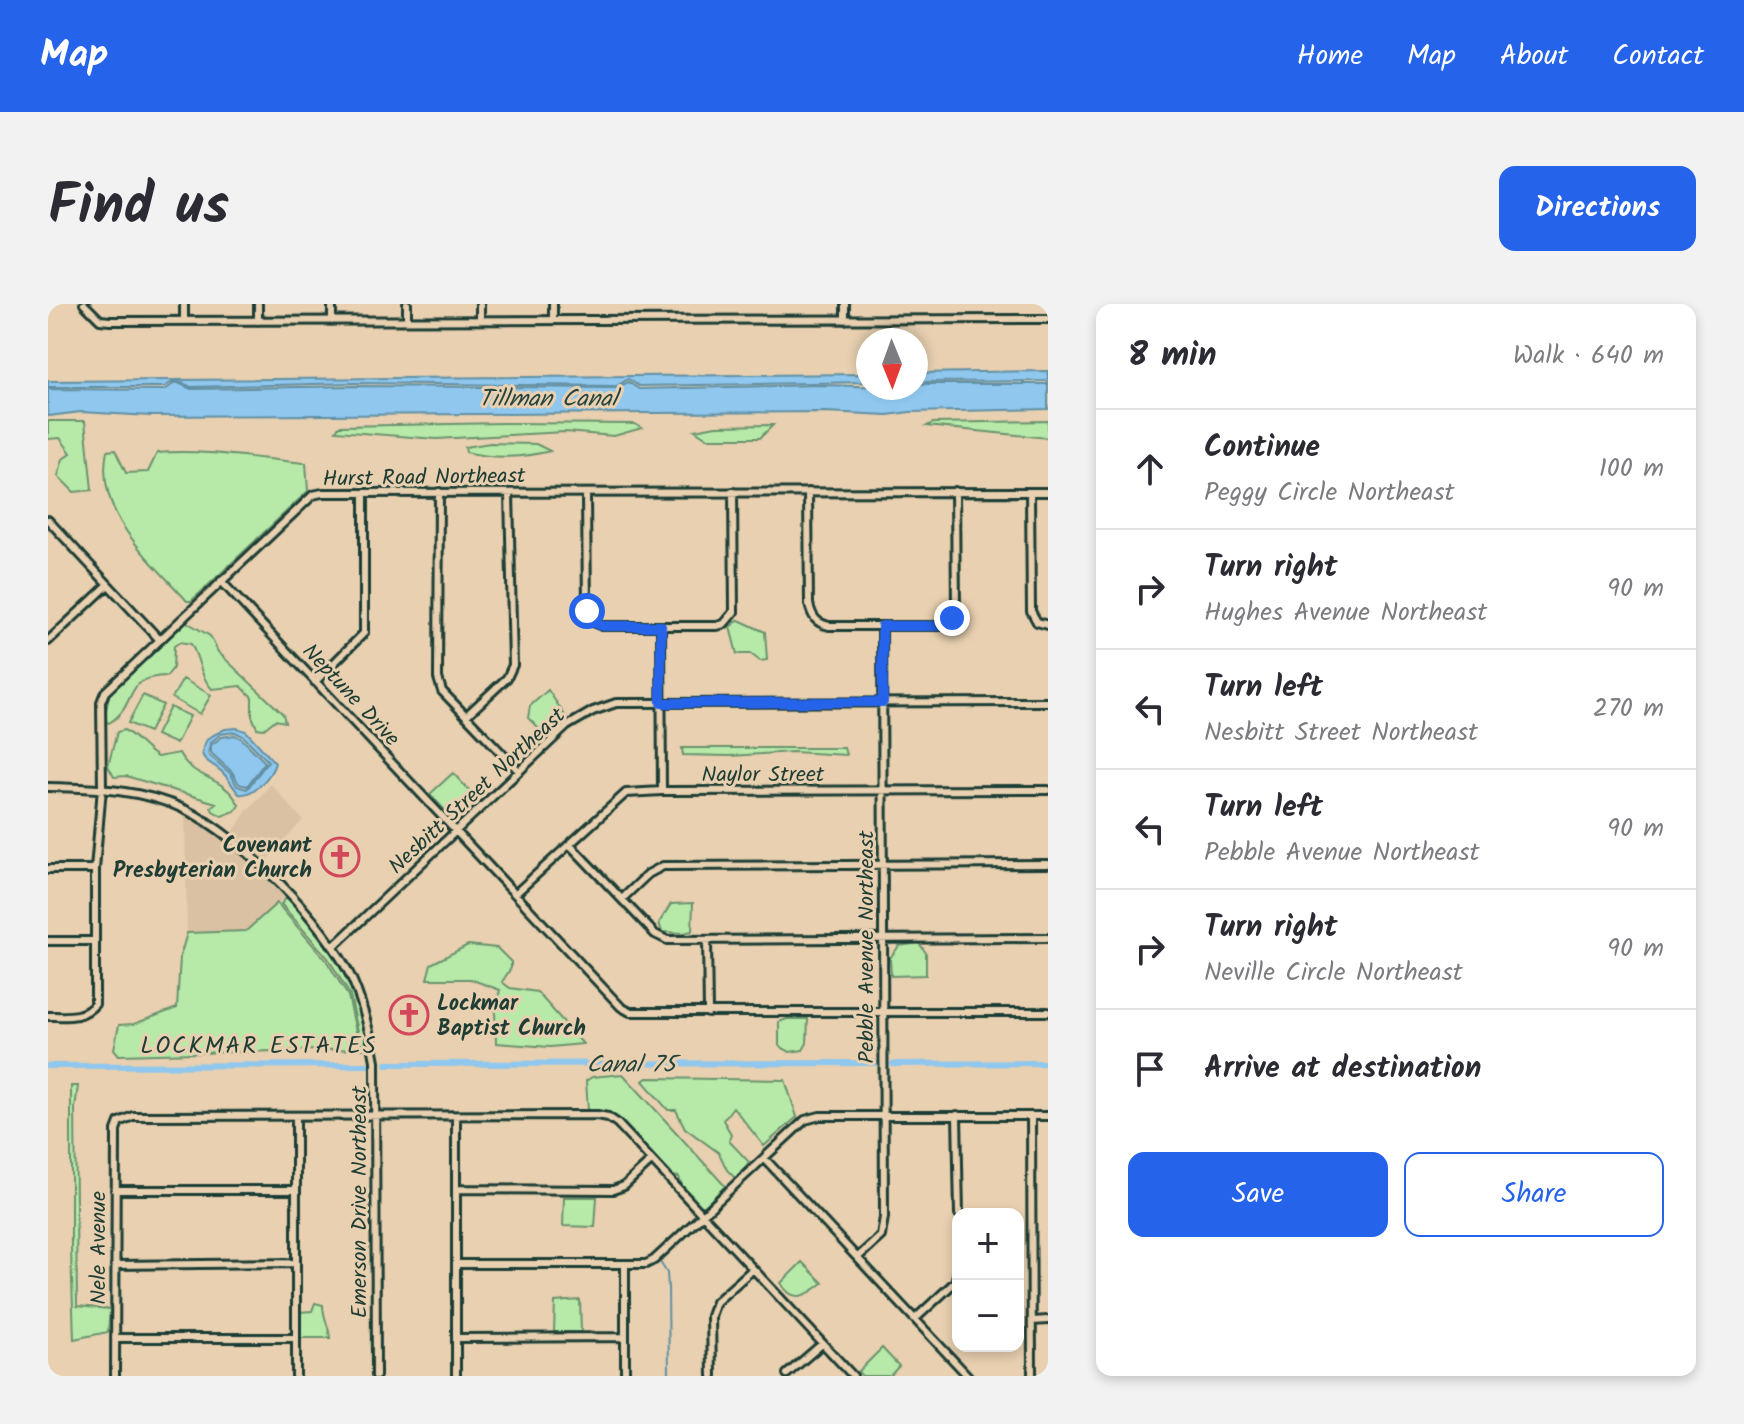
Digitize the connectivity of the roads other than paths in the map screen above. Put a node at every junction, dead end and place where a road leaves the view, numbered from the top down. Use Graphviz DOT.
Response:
graph roads {
  1 [pos="84,304"];
  2 [pos="184,304"];
  3 [pos="258,304"];
  4 [pos="332,304"];
  5 [pos="407,304"];
  6 [pos="480,304"];
  7 [pos="553,304"];
  8 [pos="845,304"];
  9 [pos="480,319"];
  10 [pos="1048,319"];
  11 [pos="407,320"];
  12 [pos="553,320"];
  13 [pos="845,320"];
  14 [pos="184,321"];
  15 [pos="258,321"];
  16 [pos="332,321"];
  17 [pos="955,491"];
  18 [pos="439,492"];
  19 [pos="733,492"];
  20 [pos="808,492"];
  21 [pos="1030,492"];
  22 [pos="1048,492"];
  23 [pos="364,493"];
  24 [pos="509,493"];
  25 [pos="586,493"];
  26 [pos="48,520"];
  27 [pos="221,581"];
  28 [pos="108,585"];
  29 [pos="1048,625"];
  30 [pos="661,626"];
  31 [pos="882,626"];
  32 [pos="50,636"];
  33 [pos="158,638"];
  34 [pos="315,682"];
  35 [pos="883,702"];
  36 [pos="1048,702"];
  37 [pos="661,703"];
  38 [pos="466,716"];
  39 [pos="518,770"];
  40 [pos="48,787"];
  41 [pos="102,788"];
  42 [pos="1048,790"];
  43 [pos="662,791"];
  44 [pos="883,791"];
  45 [pos="457,831"];
  46 [pos="570,845"];
  47 [pos="883,864"];
  48 [pos="1048,864"];
  49 [pos="48,869"];
  50 [pos="95,869"];
  51 [pos="516,893"];
  52 [pos="622,899"];
  53 [pos="1048,938"];
  54 [pos="883,939"];
  55 [pos="707,940"];
  56 [pos="48,941"];
  57 [pos="94,941"];
  58 [pos="333,947"];
  59 [pos="1048,1012"];
  60 [pos="708,1013"];
  61 [pos="883,1013"];
  62 [pos="48,1016"];
  63 [pos="957,1115"];
  64 [pos="376,1116"];
  65 [pos="456,1116"];
  66 [pos="884,1116"];
  67 [pos="1031,1116"];
  68 [pos="1048,1116"];
  69 [pos="296,1117"];
  70 [pos="764,1158"];
  71 [pos="651,1161"];
  72 [pos="456,1189"];
  73 [pos="115,1190"];
  74 [pos="296,1190"];
  75 [pos="959,1208"];
  76 [pos="702,1216"];
  77 [pos="858,1257"];
  78 [pos="296,1263"];
  79 [pos="456,1264"];
  80 [pos="625,1264"];
  81 [pos="115,1265"];
  82 [pos="753,1269"];
  83 [pos="956,1280"];
  84 [pos="915,1319"];
  85 [pos="1048,1320"];
  86 [pos="1032,1321"];
  87 [pos="625,1337"];
  88 [pos="115,1338"];
  89 [pos="296,1338"];
  90 [pos="456,1338"];
  91 [pos="822,1344"];
  92 [pos="787,1374"];
  93 [pos="963,1374"];
  94 [pos="115,1376"];
  95 [pos="296,1376"];
  96 [pos="376,1376"];
  97 [pos="456,1376"];
  98 [pos="625,1376"];
  99 [pos="712,1376"];
  100 [pos="853,1376"];
  101 [pos="1032,1376"];
  1 -- 14 [label="street"];
  2 -- 14 [label="street"];
  3 -- 15 [label="street"];
  4 -- 16 [label="street"];
  5 -- 11 [label="street"];
  6 -- 9 [label="street"];
  7 -- 12 [label="street"];
  8 -- 13 [label="street"];
  9 -- 11 [label="street"];
  9 -- 12 [label="street"];
  10 -- 13 [label="street"];
  11 -- 16 [label="street"];
  12 -- 13 [label="street"];
  14 -- 15 [label="street"];
  15 -- 16 [label="street"];
  17 -- 20 [label="street, Hurst Road Northeast"];
  17 -- 21 [label="street, Hurst Road Northeast"];
  17 -- 31 [label="street"];
  18 -- 23 [label="street, Hurst Road Northeast"];
  18 -- 24 [label="street, Hurst Road Northeast"];
  18 -- 38 [label="street"];
  19 -- 20 [label="street, Hurst Road Northeast"];
  19 -- 25 [label="street, Hurst Road Northeast"];
  19 -- 30 [label="street"];
  20 -- 31 [label="street"];
  21 -- 22 [label="street, Hurst Road Northeast"];
  21 -- 29 [label="street"];
  23 -- 27 [label="street, Hurst Road Northeast"];
  23 -- 34 [label="street"];
  24 -- 25 [label="street, Hurst Road Northeast"];
  24 -- 38 [label="street"];
  25 -- 30 [label="street"];
  26 -- 28 [label="street"];
  27 -- 33 [label="street, Hurst Road Northeast"];
  27 -- 34 [label="street, Neptune Drive"];
  28 -- 32 [label="street"];
  28 -- 33 [label="street"];
  30 -- 37 [label="street"];
  31 -- 35 [label="street, Pebble Avenue Northeast"];
  33 -- 41 [label="street, Hurst Road Northeast"];
  34 -- 45 [label="street, Neptune Drive"];
  35 -- 36 [label="street, Nesbitt Street Northeast"];
  35 -- 37 [label="street, Nesbitt Street Northeast"];
  35 -- 44 [label="street, Pebble Avenue Northeast"];
  37 -- 39 [label="street, Nesbitt Street Northeast"];
  37 -- 43 [label="street"];
  38 -- 39 [label="street"];
  39 -- 45 [label="street, Nesbitt Street Northeast"];
  40 -- 41 [label="street, Emerson Drive Northeast"];
  41 -- 50 [label="street, Hurst Road Northeast"];
  41 -- 58 [label="street, Emerson Drive Northeast"];
  42 -- 44 [label="street, Naylor Street"];
  43 -- 44 [label="street, Naylor Street"];
  43 -- 46 [label="street, Naylor Street"];
  44 -- 47 [label="street, Pebble Avenue Northeast"];
  45 -- 51 [label="street, Neptune Drive"];
  45 -- 58 [label="street, Nesbitt Street Northeast"];
  46 -- 51 [label="street, Naylor Street"];
  46 -- 52 [label="street"];
  47 -- 48 [label="street"];
  47 -- 52 [label="street"];
  47 -- 54 [label="street, Pebble Avenue Northeast"];
  49 -- 50 [label="street"];
  50 -- 57 [label="street, Hurst Road Northeast"];
  51 -- 60 [label="street, Neptune Drive"];
  52 -- 55 [label="street"];
  53 -- 54 [label="street"];
  54 -- 55 [label="street"];
  54 -- 61 [label="street, Pebble Avenue Northeast"];
  55 -- 60 [label="street"];
  56 -- 57 [label="street"];
  57 -- 62 [label="street, Hurst Road Northeast"];
  58 -- 64 [label="street, Emerson Drive Northeast"];
  59 -- 61 [label="street"];
  60 -- 61 [label="street"];
  61 -- 66 [label="street, Pebble Avenue Northeast"];
  63 -- 66 [label="street"];
  63 -- 67 [label="street"];
  63 -- 75 [label="street"];
  64 -- 65 [label="street"];
  64 -- 69 [label="street"];
  64 -- 96 [label="street, Emerson Drive Northeast"];
  65 -- 71 [label="street"];
  65 -- 72 [label="street"];
  66 -- 70 [label="street"];
  66 -- 77 [label="street, Pebble Avenue Northeast"];
  67 -- 68 [label="street"];
  67 -- 86 [label="street"];
  69 -- 73 [label="street, Nele Avenue"];
  69 -- 74 [label="street"];
  70 -- 76 [label="street"];
  70 -- 77 [label="street"];
  71 -- 72 [label="street"];
  71 -- 76 [label="street"];
  72 -- 79 [label="street"];
  73 -- 74 [label="street"];
  73 -- 81 [label="street, Nele Avenue"];
  74 -- 78 [label="street"];
  76 -- 80 [label="street"];
  76 -- 82 [label="street"];
  77 -- 84 [label="street"];
  78 -- 81 [label="street"];
  78 -- 89 [label="street"];
  79 -- 80 [label="street"];
  79 -- 90 [label="street"];
  80 -- 87 [label="street"];
  81 -- 88 [label="street, Nele Avenue"];
  82 -- 91 [label="street"];
  82 -- 99 [label="street"];
  83 -- 84 [label="street"];
  84 -- 93 [label="street"];
  85 -- 86 [label="street"];
  86 -- 101 [label="street"];
  87 -- 90 [label="street"];
  87 -- 98 [label="street"];
  88 -- 89 [label="street"];
  88 -- 94 [label="street, Nele Avenue"];
  89 -- 95 [label="street"];
  90 -- 97 [label="street"];
  91 -- 92 [label="street"];
  91 -- 100 [label="street"];
}
